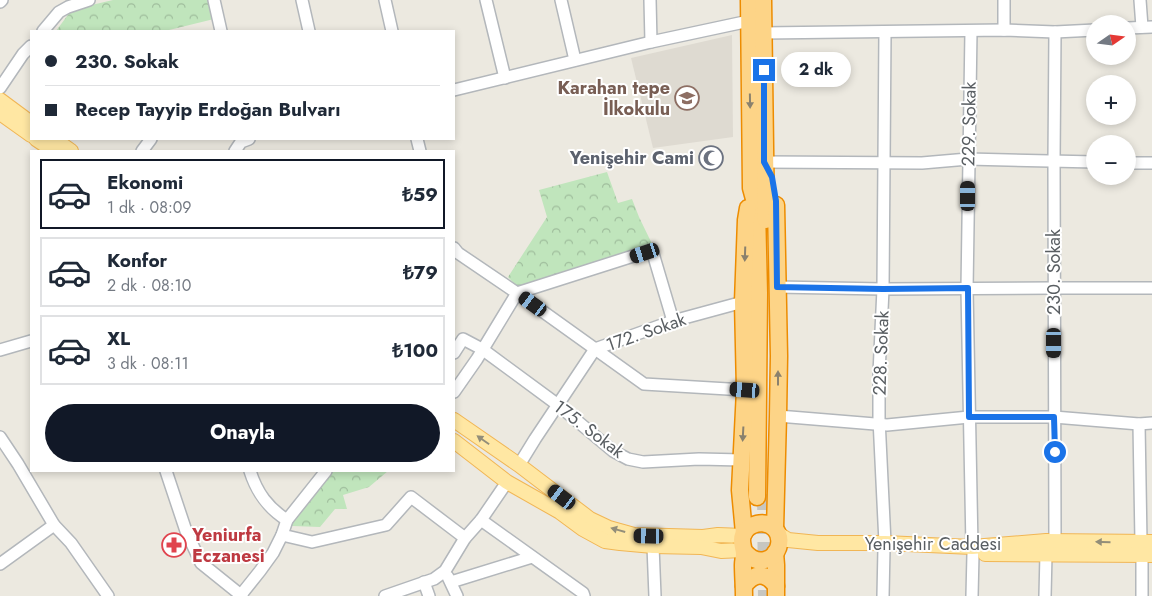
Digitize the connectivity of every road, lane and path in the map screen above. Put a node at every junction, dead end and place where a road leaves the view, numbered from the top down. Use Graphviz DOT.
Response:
graph roads {
  1 [pos="89,0"];
  2 [pos="214,0"];
  3 [pos="302,0"];
  4 [pos="385,0"];
  5 [pos="486,0"];
  6 [pos="561,0"];
  7 [pos="650,0"];
  8 [pos="749,0"];
  9 [pos="763,0"];
  10 [pos="1004,0"];
  11 [pos="1140,0"];
  12 [pos="749,21"];
  13 [pos="1147,27"];
  14 [pos="45,30"];
  15 [pos="221,30"];
  16 [pos="309,30"];
  17 [pos="392,30"];
  18 [pos="1004,30"];
  19 [pos="1086,30"];
  20 [pos="885,32"];
  21 [pos="971,32"];
  22 [pos="1055,32"];
  23 [pos="763,33"];
  24 [pos="651,42"];
  25 [pos="30,47"];
  26 [pos="575,60"];
  27 [pos="504,78"];
  28 [pos="0,88"];
  29 [pos="455,90"];
  30 [pos="0,100"];
  31 [pos="0,113"];
  32 [pos="30,121"];
  33 [pos="30,134"];
  34 [pos="38,140"];
  35 [pos="55,140"];
  36 [pos="52,150"];
  37 [pos="70,150"];
  38 [pos="968,159"];
  39 [pos="1054,161"];
  40 [pos="764,162"];
  41 [pos="884,162"];
  42 [pos="1086,162"];
  43 [pos="1136,163"];
  44 [pos="1152,163"];
  45 [pos="751,188"];
  46 [pos="455,249"];
  47 [pos="777,287"];
  48 [pos="968,288"];
  49 [pos="1054,288"];
  50 [pos="1152,288"];
  51 [pos="883,289"];
  52 [pos="517,293"];
  53 [pos="744,302"];
  54 [pos="673,321"];
  55 [pos="30,341"];
  56 [pos="595,349"];
  57 [pos="0,350"];
  58 [pos="482,350"];
  59 [pos="455,351"];
  60 [pos="745,390"];
  61 [pos="455,391"];
  62 [pos="558,405"];
  63 [pos="778,416"];
  64 [pos="969,417"];
  65 [pos="1054,417"];
  66 [pos="455,421"];
  67 [pos="1152,423"];
  68 [pos="879,424"];
  69 [pos="1140,424"];
  70 [pos="0,437"];
  71 [pos="455,442"];
  72 [pos="742,460"];
  73 [pos="520,465"];
  74 [pos="166,472"];
  75 [pos="250,472"];
  76 [pos="325,472"];
  77 [pos="507,482"];
  78 [pos="740,490"];
  79 [pos="765,496"];
  80 [pos="287,520"];
  81 [pos="481,520"];
  82 [pos="54,525"];
  83 [pos="776,531"];
  84 [pos="282,534"];
  85 [pos="465,538"];
  86 [pos="1055,541"];
  87 [pos="744,543"];
  88 [pos="653,546"];
  89 [pos="884,546"];
  90 [pos="1147,549"];
  91 [pos="972,550"];
  92 [pos="776,552"];
  93 [pos="1046,554"];
  94 [pos="532,557"];
  95 [pos="1,562"];
  96 [pos="444,571"];
  97 [pos="424,582"];
  98 [pos="451,582"];
  99 [pos="744,591"];
  100 [pos="776,591"];
  101 [pos="581,595"];
  102 [pos="108,596"];
  103 [pos="241,596"];
  104 [pos="385,596"];
  105 [pos="428,596"];
  106 [pos="457,596"];
  107 [pos="654,596"];
  108 [pos="883,596"];
  109 [pos="972,596"];
  110 [pos="1045,596"];
  111 [pos="1142,596"];
  1 -- 14 [label="street"];
  2 -- 15 [label="street"];
  3 -- 16 [label="street"];
  4 -- 17 [label="street"];
  5 -- 27 [label="street"];
  6 -- 26 [label="street"];
  7 -- 24 [label="street"];
  8 -- 12 [label="highway"];
  9 -- 23 [label="highway"];
  10 -- 18 [label="street"];
  11 -- 13 [label="street"];
  12 -- 24 [label="street"];
  12 -- 45 [label="highway, one-way"];
  18 -- 21 [label="street"];
  18 -- 22 [label="street"];
  19 -- 22 [label="street"];
  20 -- 21 [label="street"];
  20 -- 23 [label="street"];
  20 -- 41 [label="street, 228. Sokak"];
  21 -- 38 [label="street, 229. Sokak"];
  22 -- 39 [label="street, 230. Sokak"];
  23 -- 40 [label="highway"];
  24 -- 26 [label="street"];
  25 -- 28 [label="street"];
  26 -- 27 [label="street"];
  27 -- 29 [label="street"];
  30 -- 32 [label="main road"];
  31 -- 33 [label="main road"];
  34 -- 36 [label="main road"];
  35 -- 37 [label="main road"];
  38 -- 39 [label="street"];
  38 -- 41 [label="street"];
  38 -- 48 [label="street, 229. Sokak"];
  39 -- 42 [label="street"];
  39 -- 49 [label="street, 230. Sokak"];
  40 -- 41 [label="street"];
  40 -- 47 [label="highway"];
  40 -- 79 [label="highway"];
  41 -- 51 [label="street, 228. Sokak"];
  43 -- 44 [label="street"];
  45 -- 53 [label="highway, one-way"];
  45 -- 79 [label="highway"];
  46 -- 52 [label="street"];
  47 -- 51 [label="street"];
  63 -- 47 [label="highway, one-way"];
  48 -- 49 [label="street"];
  48 -- 51 [label="street"];
  48 -- 64 [label="street, 229. Sokak"];
  49 -- 50 [label="street"];
  49 -- 65 [label="street, 230. Sokak"];
  51 -- 68 [label="street, 228. Sokak"];
  52 -- 54 [label="street"];
  52 -- 56 [label="street"];
  52 -- 58 [label="street"];
  53 -- 54 [label="street, 172. Sokak"];
  53 -- 60 [label="highway"];
  54 -- 56 [label="street, 172. Sokak"];
  55 -- 57 [label="street"];
  56 -- 60 [label="street"];
  56 -- 62 [label="street, 172. Sokak"];
  58 -- 59 [label="street, 175. Sokak"];
  58 -- 61 [label="street"];
  58 -- 62 [label="street, 175. Sokak"];
  60 -- 72 [label="highway, one-way"];
  62 -- 72 [label="street, 175. Sokak"];
  62 -- 73 [label="street, 172. Sokak"];
  63 -- 68 [label="street"];
  63 -- 79 [label="highway"];
  64 -- 65 [label="street"];
  64 -- 68 [label="street"];
  64 -- 91 [label="street, 229. Sokak"];
  65 -- 69 [label="street"];
  65 -- 86 [label="street, 230. Sokak"];
  73 -- 66 [label="main road, one-way"];
  67 -- 69 [label="street"];
  68 -- 89 [label="street, 228. Sokak"];
  69 -- 90 [label="street"];
  70 -- 82 [label="street"];
  71 -- 77 [label="main road"];
  72 -- 78 [label="highway"];
  87 -- 73 [label="main road, one-way"];
  74 -- 103 [label="street"];
  75 -- 80 [label="street"];
  76 -- 80 [label="street"];
  77 -- 81 [label="street"];
  77 -- 88 [label="main road"];
  78 -- 79 [label="highway"];
  78 -- 87 [label="highway"];
  79 -- 83 [label="highway"];
  80 -- 84 [label="street"];
  81 -- 85 [label="street"];
  81 -- 94 [label="street"];
  82 -- 95 [label="street"];
  82 -- 102 [label="street"];
  83 -- 87 [label="highway"];
  83 -- 89 [label="main road, Yenişehir Caddesi"];
  83 -- 92 [label="highway"];
  84 -- 85 [label="street"];
  84 -- 103 [label="street"];
  85 -- 96 [label="street"];
  90 -- 86 [label="main road, Yenişehir Caddesi, one-way"];
  86 -- 91 [label="main road, Yenişehir Caddesi"];
  87 -- 88 [label="main road"];
  87 -- 92 [label="highway"];
  87 -- 99 [label="highway"];
  88 -- 107 [label="street"];
  89 -- 91 [label="main road, Yenişehir Caddesi"];
  89 -- 92 [label="main road, Yenişehir Caddesi"];
  89 -- 108 [label="street, 228. Sokak"];
  90 -- 93 [label="main road, Yenişehir Caddesi"];
  90 -- 111 [label="street"];
  91 -- 93 [label="main road, Yenişehir Caddesi"];
  91 -- 109 [label="street, 229. Sokak"];
  92 -- 100 [label="highway"];
  93 -- 110 [label="street"];
  94 -- 98 [label="street"];
  94 -- 101 [label="street"];
  96 -- 97 [label="street"];
  96 -- 98 [label="street"];
  97 -- 104 [label="street"];
  97 -- 105 [label="street"];
  98 -- 106 [label="street"];
  99 -- 100 [label="highway"];
}
